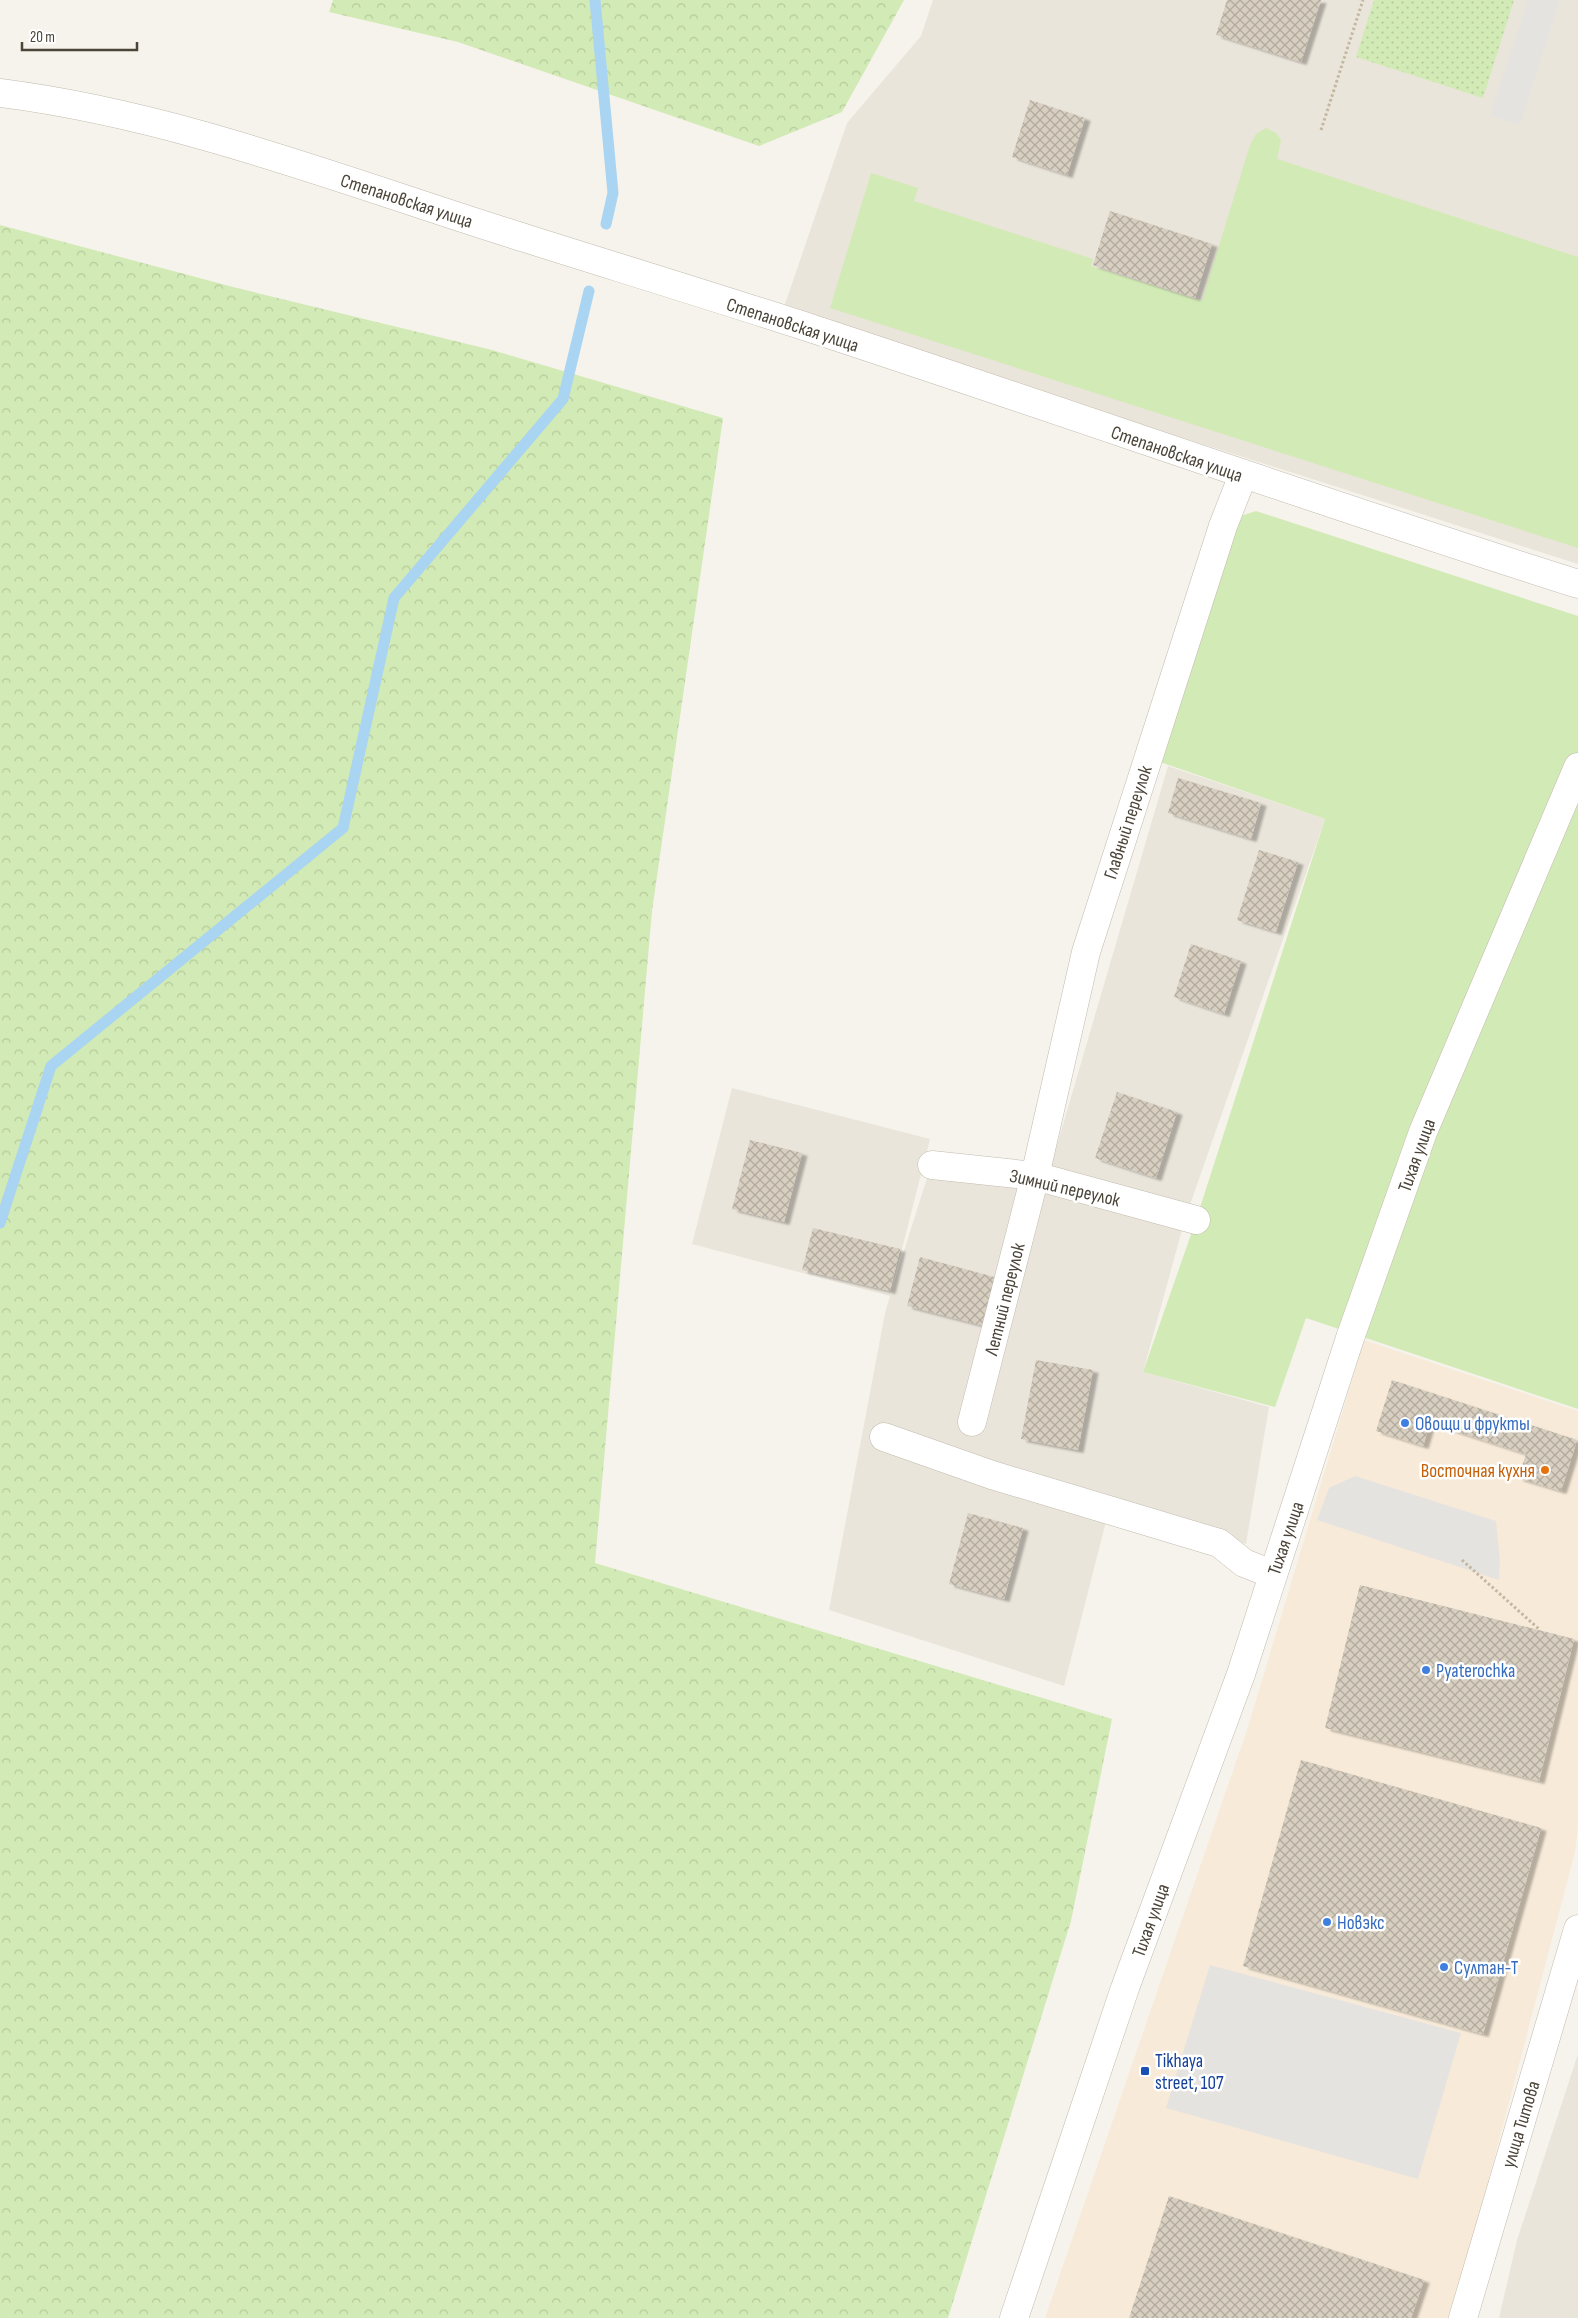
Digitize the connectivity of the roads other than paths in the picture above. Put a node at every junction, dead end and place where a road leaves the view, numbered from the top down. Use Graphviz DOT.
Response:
graph roads {
  1 [pos="0,93"];
  2 [pos="1242,475"];
  3 [pos="1578,584"];
  4 [pos="1578,767"];
  5 [pos="932,1165"];
  6 [pos="1036,1176"];
  7 [pos="1196,1220"];
  8 [pos="972,1422"];
  9 [pos="884,1437"];
  10 [pos="1272,1574"];
  11 [pos="1578,1930"];
  12 [pos="1014,2318"];
  13 [pos="1463,2318"];
  1 -- 2 [label="street, Степановская улица"];
  2 -- 3 [label="street, Степановская улица"];
  2 -- 6 [label="street, Главный переулок"];
  4 -- 10 [label="street, Тихая улица"];
  5 -- 6 [label="street, Зимний переулок"];
  6 -- 7 [label="street, Зимний переулок"];
  6 -- 8 [label="street, Летний переулок"];
  9 -- 10 [label="street"];
  10 -- 12 [label="street, Тихая улица"];
  11 -- 13 [label="street, улица Титова"];
}
